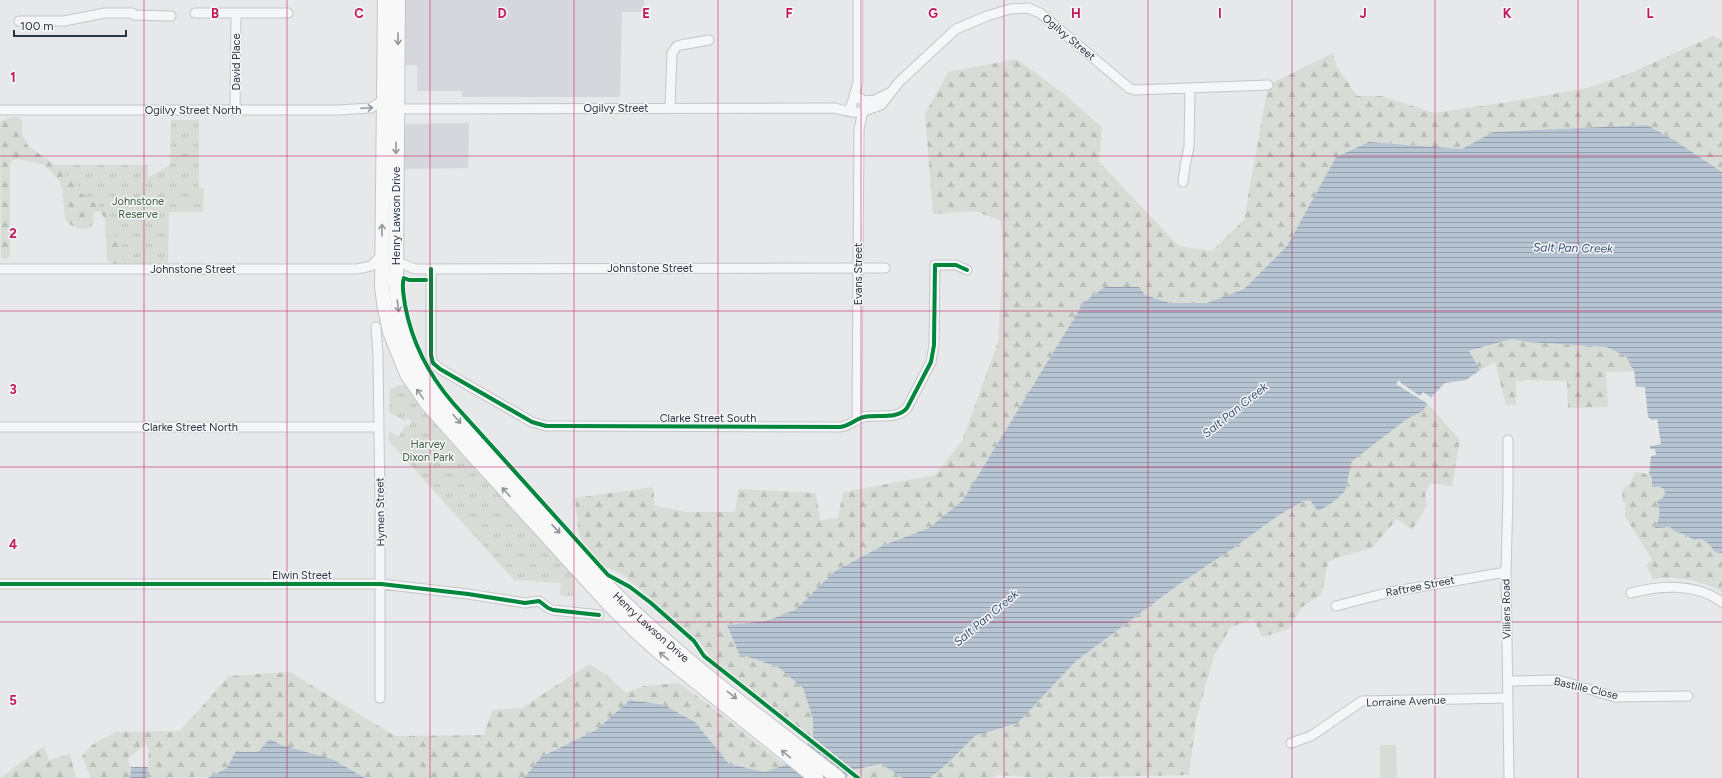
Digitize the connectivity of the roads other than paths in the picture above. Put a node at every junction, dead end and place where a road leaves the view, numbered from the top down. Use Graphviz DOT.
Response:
graph roads {
  1 [pos="385,0"];
  2 [pos="398,0"];
  3 [pos="858,0"];
  4 [pos="195,13"];
  5 [pos="236,13"];
  6 [pos="288,13"];
  7 [pos="171,16"];
  8 [pos="19,22"];
  9 [pos="709,40"];
  10 [pos="858,82"];
  11 [pos="1268,85"];
  12 [pos="1190,88"];
  13 [pos="890,93"];
  14 [pos="383,100"];
  15 [pos="864,100"];
  16 [pos="670,108"];
  17 [pos="857,108"];
  18 [pos="397,109"];
  19 [pos="0,110"];
  20 [pos="235,110"];
  21 [pos="1183,182"];
  22 [pos="382,255"];
  23 [pos="395,262"];
  24 [pos="858,268"];
  25 [pos="885,268"];
  26 [pos="0,269"];
  27 [pos="415,269"];
  28 [pos="431,269"];
  29 [pos="967,270"];
  30 [pos="396,280"];
  31 [pos="376,327"];
  32 [pos="857,419"];
  33 [pos="0,427"];
  34 [pos="380,427"];
  35 [pos="1508,440"];
  36 [pos="566,549"];
  37 [pos="1506,572"];
  38 [pos="0,584"];
  39 [pos="381,584"];
  40 [pos="1631,593"];
  41 [pos="1722,602"];
  42 [pos="1336,606"];
  43 [pos="599,614"];
  44 [pos="698,675"];
  45 [pos="1508,681"];
  46 [pos="1688,696"];
  47 [pos="380,698"];
  48 [pos="1508,698"];
  49 [pos="1291,743"];
  50 [pos="816,778"];
  51 [pos="838,778"];
  52 [pos="1509,778"];
  1 -- 14 [label="main road, Henry Lawson Drive"];
  2 -- 18 [label="main road, Henry Lawson Drive, one-way"];
  3 -- 10 [label="street, Evans Street"];
  4 -- 5 [label="street"];
  5 -- 6 [label="street"];
  5 -- 20 [label="street, David Place"];
  7 -- 8 [label="street"];
  9 -- 16 [label="street"];
  10 -- 15 [label="street, Evans Street"];
  10 -- 17 [label="street, Evans Street"];
  11 -- 12 [label="street, Ogilvy Street"];
  12 -- 13 [label="street, Ogilvy Street"];
  12 -- 21 [label="street"];
  13 -- 15 [label="street, Ogilvy Street"];
  13 -- 17 [label="street, Ogilvy Street"];
  20 -- 14 [label="street, Ogilvy Street North, one-way"];
  22 -- 14 [label="main road, Henry Lawson Drive, one-way"];
  15 -- 17 [label="street, Ogilvy Street"];
  16 -- 17 [label="street, Ogilvy Street"];
  16 -- 18 [label="street, Ogilvy Street"];
  17 -- 24 [label="street, Evans Street"];
  18 -- 23 [label="main road, Henry Lawson Drive, one-way"];
  19 -- 20 [label="street, Ogilvy Street North"];
  22 -- 26 [label="street, Johnstone Street"];
  36 -- 22 [label="main road, Henry Lawson Drive, one-way"];
  23 -- 27 [label="street, Johnstone Street"];
  23 -- 30 [label="main road, Henry Lawson Drive"];
  24 -- 25 [label="street, Johnstone Street"];
  24 -- 28 [label="street, Johnstone Street"];
  24 -- 32 [label="street, Evans Street"];
  27 -- 28 [label="street, Johnstone Street"];
  27 -- 30 [label="street, Johnstone Street"];
  28 -- 32 [label="street, Clarke Street South"];
  29 -- 32 [label="street, Clarke Street South"];
  30 -- 36 [label="main road, Henry Lawson Drive, one-way"];
  31 -- 34 [label="street, Hymen Street"];
  33 -- 34 [label="street, Clarke Street North"];
  34 -- 39 [label="street, Hymen Street"];
  35 -- 37 [label="street, Villiers Road"];
  36 -- 44 [label="main road, Henry Lawson Drive"];
  37 -- 42 [label="street, Raftree Street"];
  37 -- 45 [label="street, Villiers Road"];
  38 -- 39 [label="street, Elwin Street"];
  39 -- 43 [label="street, Elwin Street"];
  39 -- 47 [label="street, Hymen Street"];
  40 -- 41 [label="street"];
  50 -- 44 [label="main road, Henry Lawson Drive, one-way"];
  44 -- 51 [label="main road, Henry Lawson Drive, one-way"];
  45 -- 46 [label="street, Bastille Close"];
  45 -- 48 [label="street, Villiers Road"];
  48 -- 49 [label="street, Lorraine Avenue"];
  48 -- 52 [label="street, Villiers Road"];
}
